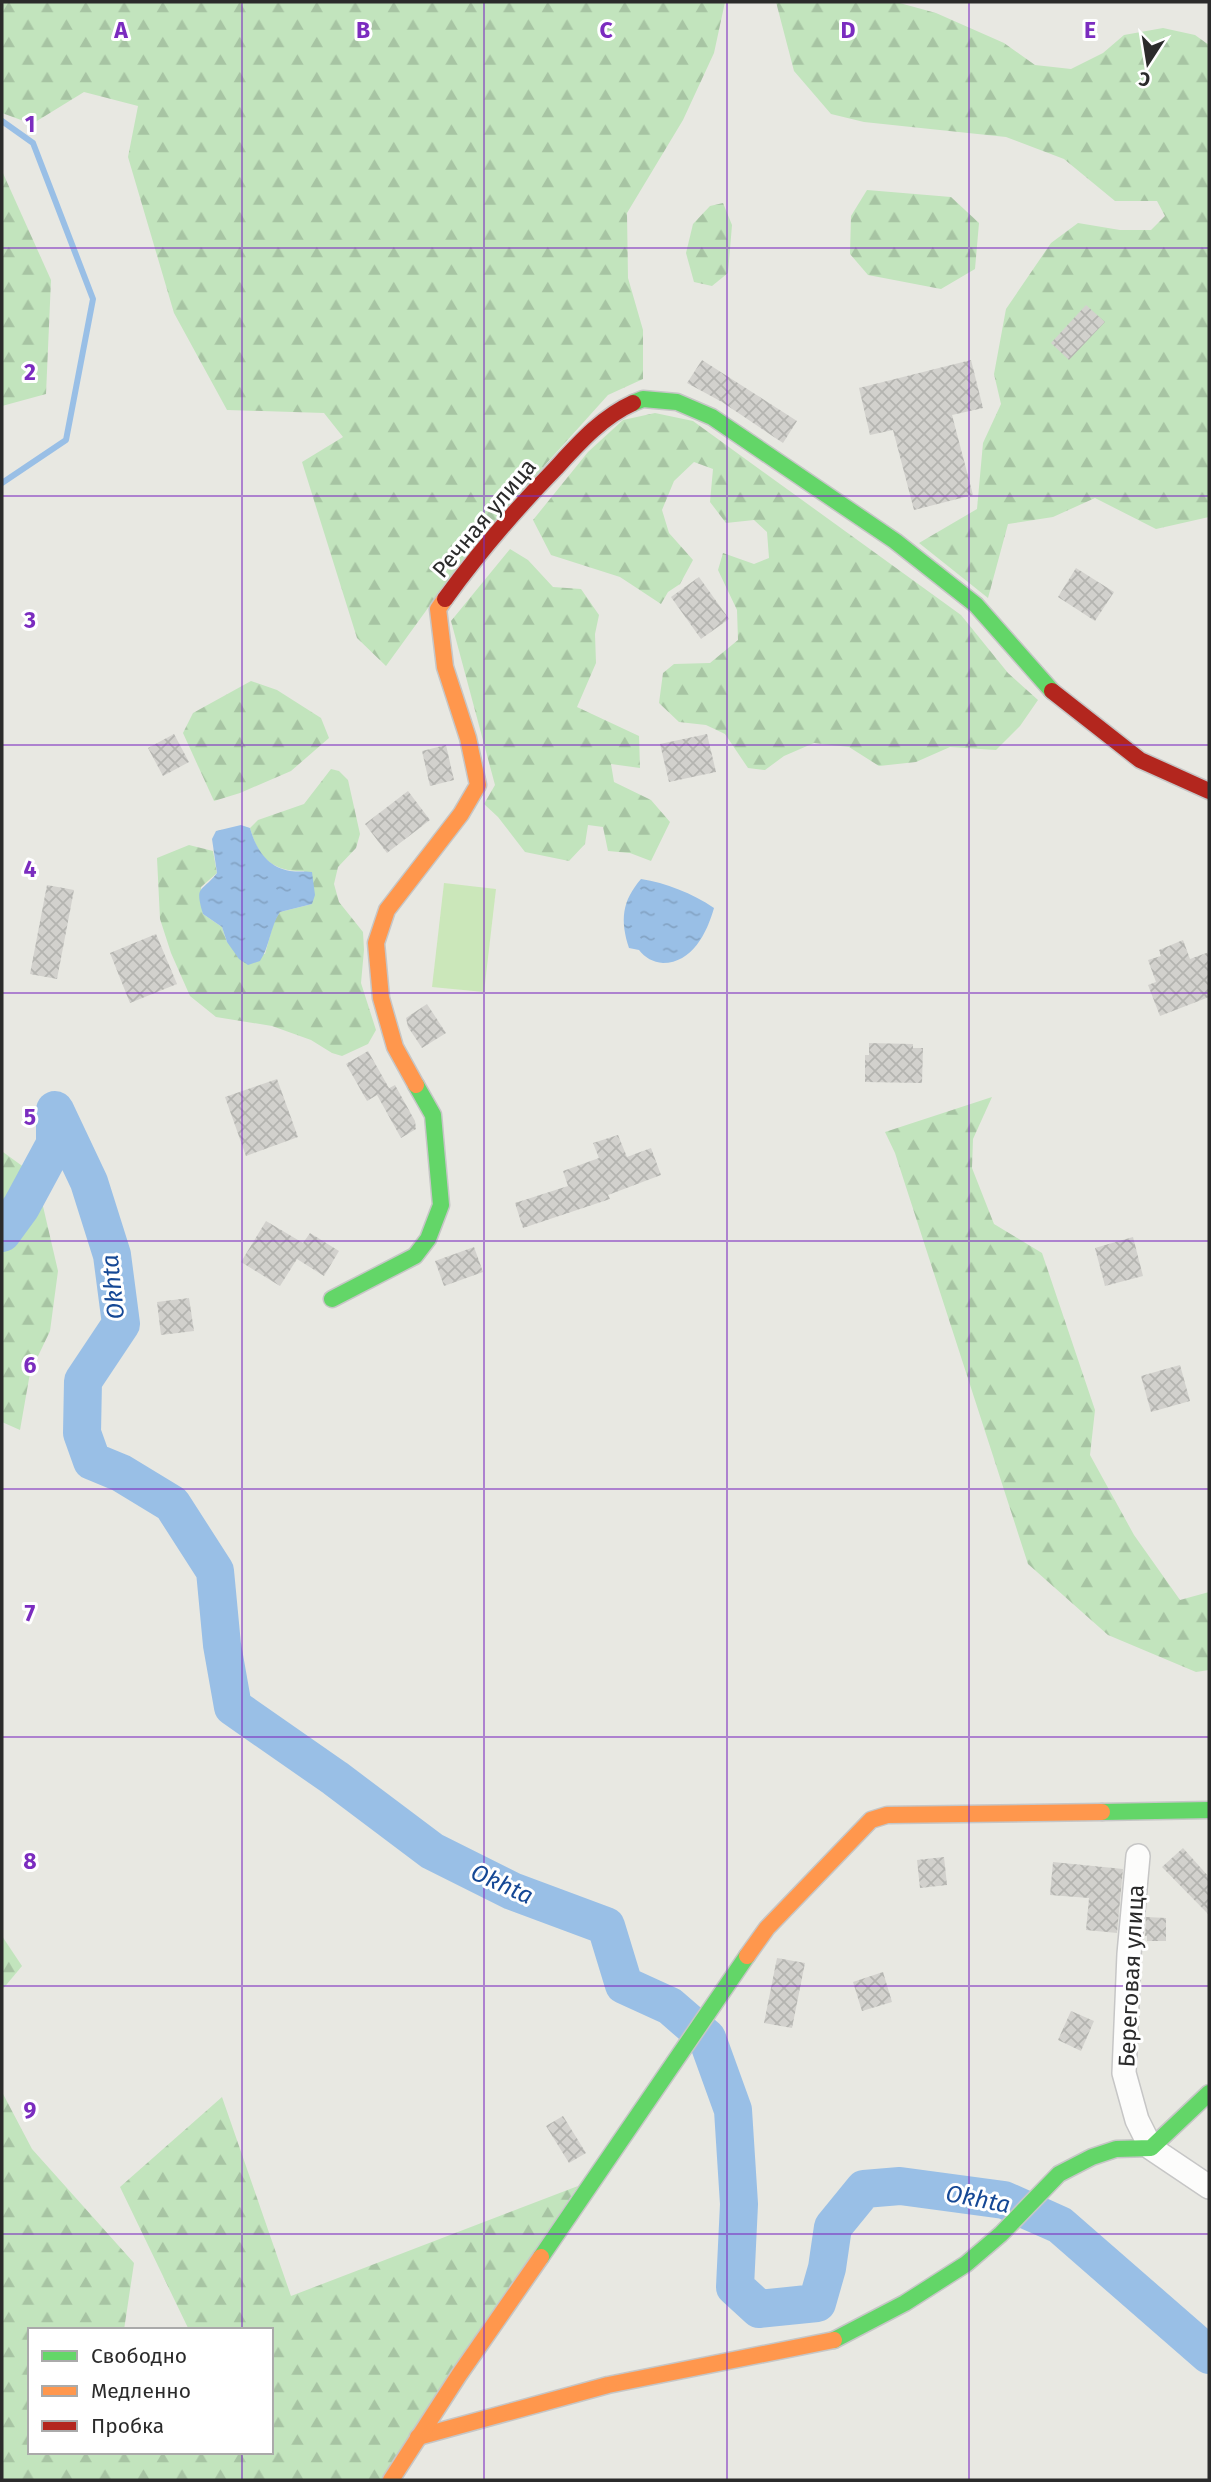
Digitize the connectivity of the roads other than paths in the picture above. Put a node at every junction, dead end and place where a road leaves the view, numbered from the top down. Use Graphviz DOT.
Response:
graph roads {
  1 [pos="1209,791"];
  2 [pos="332,1299"];
  3 [pos="1209,1810"];
  4 [pos="1138,1856"];
  5 [pos="1209,2093"];
  6 [pos="1151,2148"];
  7 [pos="1209,2187"];
  8 [pos="418,2437"];
  9 [pos="391,2480"];
  1 -- 2 [label="street, Речная улица"];
  3 -- 8 [label="street"];
  4 -- 6 [label="street, Береговая улица"];
  5 -- 6 [label="street"];
  6 -- 7 [label="street"];
  6 -- 8 [label="street"];
  8 -- 9 [label="street"];
}
